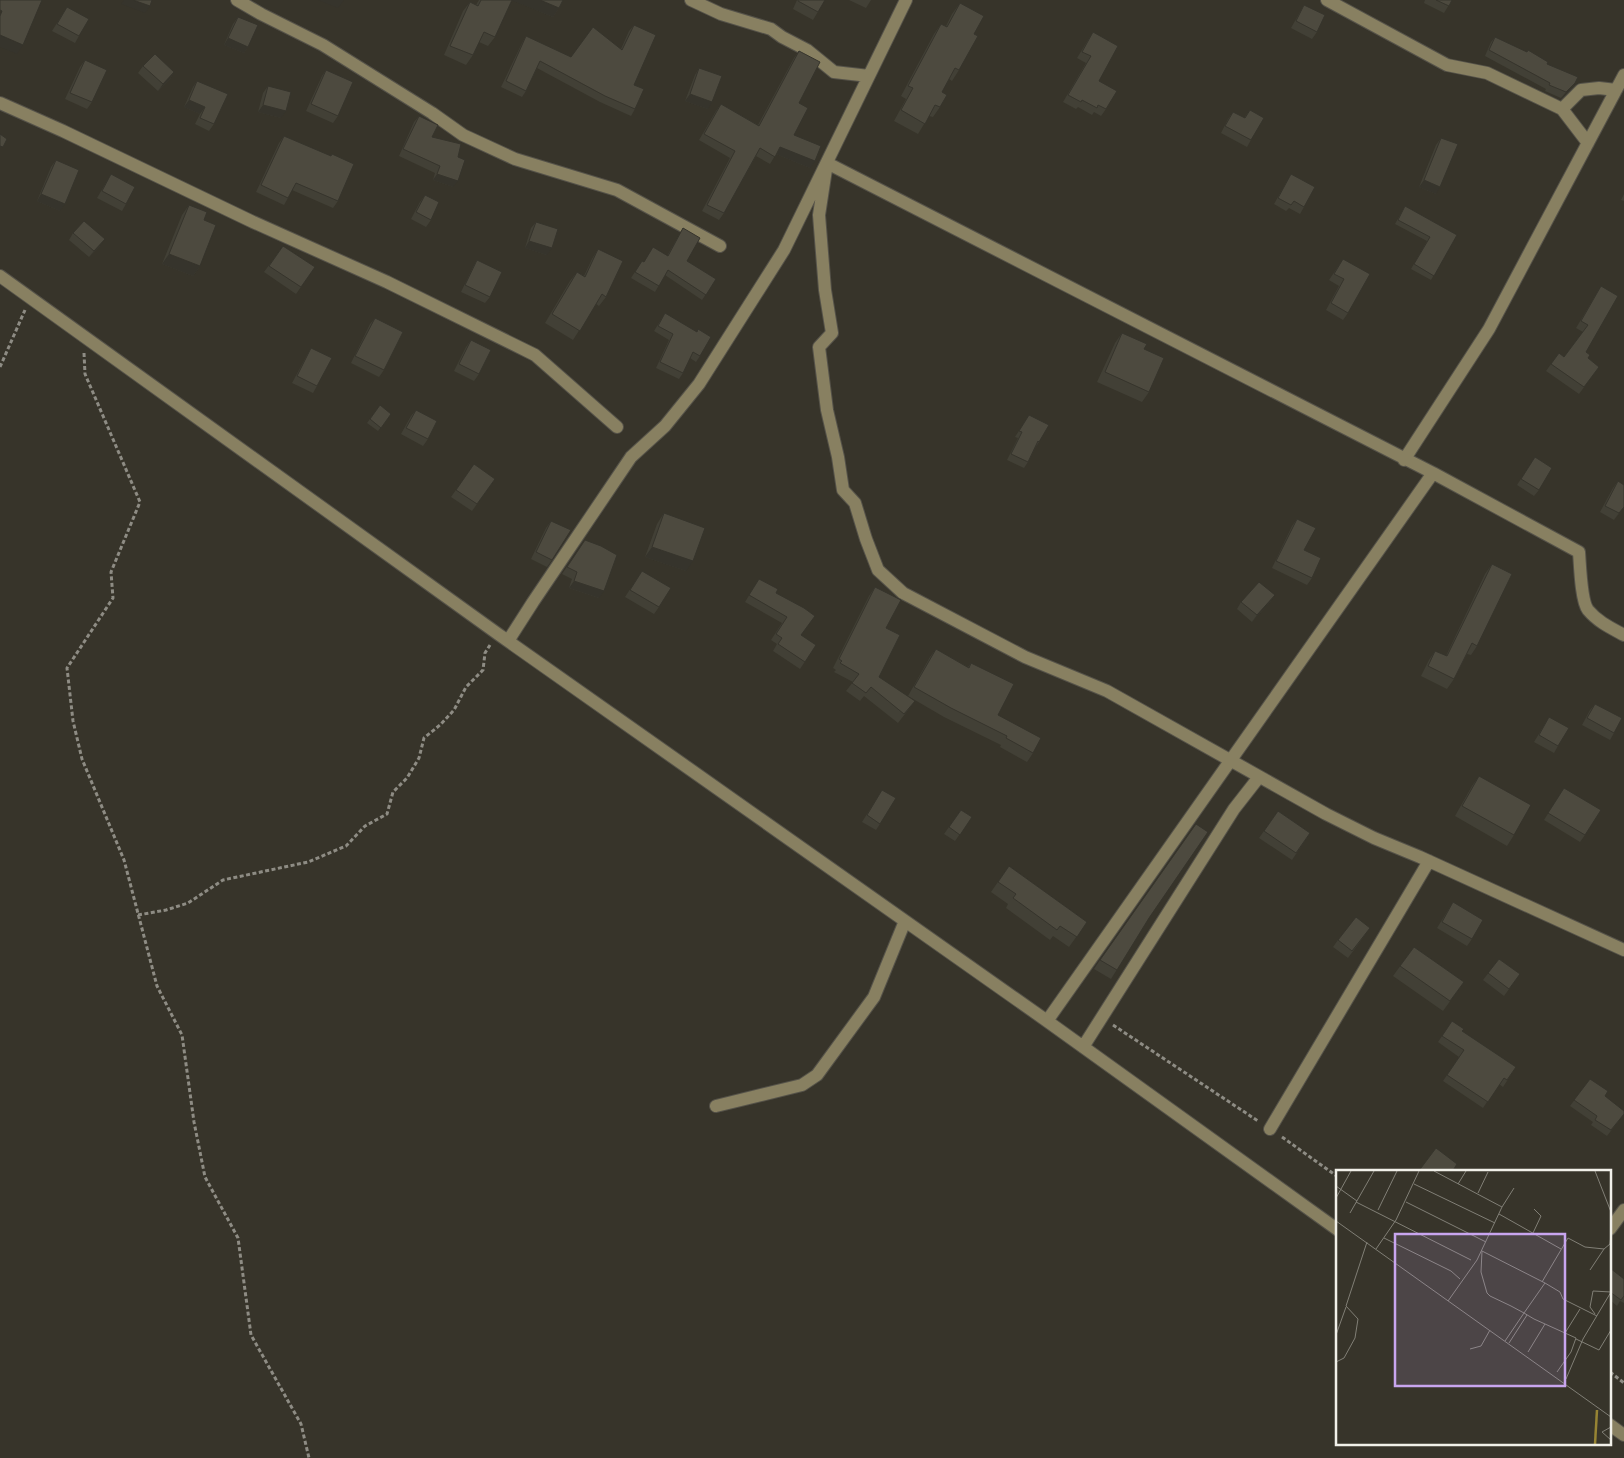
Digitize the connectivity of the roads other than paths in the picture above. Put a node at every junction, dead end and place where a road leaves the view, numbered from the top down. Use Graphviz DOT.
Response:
graph roads {
  1 [pos="237,0"];
  2 [pos="691,0"];
  3 [pos="906,0"];
  4 [pos="1327,0"];
  5 [pos="1624,75"];
  6 [pos="869,76"];
  7 [pos="1616,90"];
  8 [pos="0,103"];
  9 [pos="1562,109"];
  10 [pos="1588,143"];
  11 [pos="827,164"];
  12 [pos="720,246"];
  13 [pos="0,276"];
  14 [pos="617,427"];
  15 [pos="1404,460"];
  16 [pos="1433,474"];
  17 [pos="1624,635"];
  18 [pos="503,638"];
  19 [pos="1231,760"];
  20 [pos="1259,776"];
  21 [pos="1429,861"];
  22 [pos="905,921"];
  23 [pos="1624,950"];
  24 [pos="1047,1021"];
  25 [pos="1083,1047"];
  26 [pos="716,1106"];
  27 [pos="1270,1129"];
  28 [pos="1624,1210"];
  29 [pos="1612,1226"];
  30 [pos="1336,1229"];
  31 [pos="1612,1427"];
  32 [pos="1624,1435"];
  1 -- 12 [label="street"];
  2 -- 6 [label="street"];
  3 -- 6 [label="street"];
  4 -- 9 [label="street"];
  5 -- 7 [label="street"];
  6 -- 11 [label="street"];
  7 -- 9 [label="street"];
  7 -- 10 [label="street"];
  8 -- 14 [label="street"];
  9 -- 10 [label="street"];
  10 -- 15 [label="street"];
  11 -- 15 [label="street"];
  11 -- 18 [label="street"];
  11 -- 19 [label="street"];
  13 -- 18 [label="street"];
  15 -- 16 [label="street"];
  16 -- 17 [label="street"];
  16 -- 19 [label="street"];
  18 -- 22 [label="street"];
  19 -- 20 [label="street"];
  19 -- 24 [label="street"];
  20 -- 21 [label="street"];
  20 -- 25 [label="street"];
  21 -- 23 [label="street"];
  21 -- 27 [label="street"];
  22 -- 24 [label="street"];
  22 -- 26 [label="street"];
  24 -- 25 [label="street"];
  25 -- 30 [label="street"];
  28 -- 29 [label="street"];
  31 -- 32 [label="street"];
}
